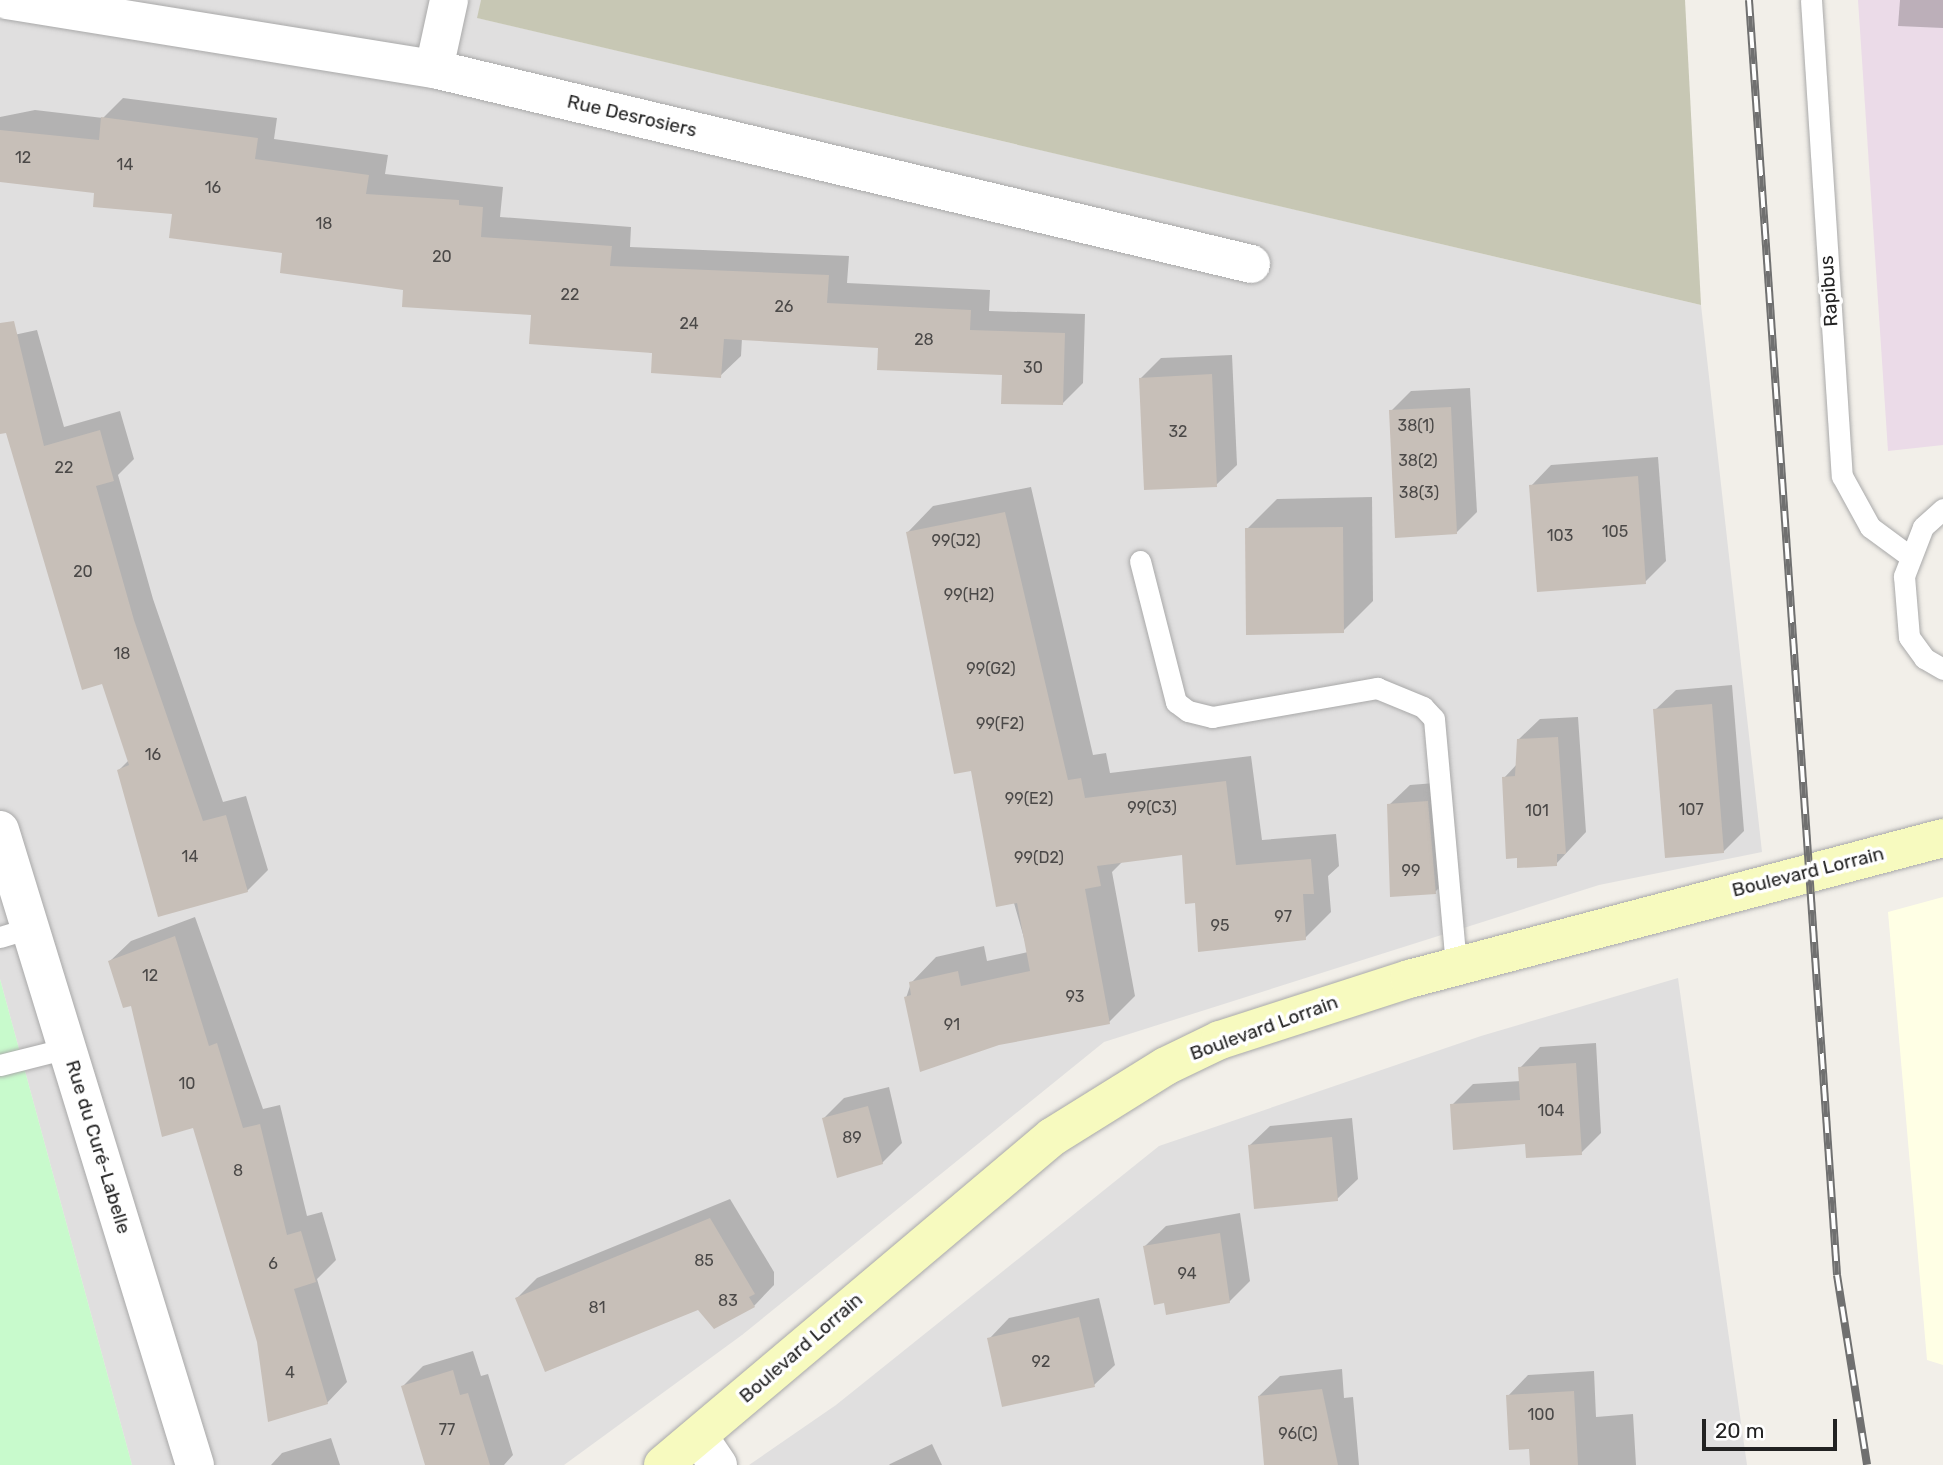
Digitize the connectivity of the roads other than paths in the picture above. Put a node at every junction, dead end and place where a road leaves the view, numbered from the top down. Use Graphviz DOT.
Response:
graph roads {
  1 [pos="7,0"];
  2 [pos="449,0"];
  3 [pos="1811,0"];
  4 [pos="434,69"];
  5 [pos="1251,264"];
  6 [pos="1943,509"];
  7 [pos="1908,555"];
  8 [pos="1140,561"];
  9 [pos="1943,669"];
  10 [pos="0,830"];
  11 [pos="1943,838"];
  12 [pos="15,932"];
  13 [pos="1456,966"];
  14 [pos="67,1048"];
  15 [pos="0,1065"];
  16 [pos="708,1451"];
  17 [pos="195,1465"];
  18 [pos="663,1465"];
  1 -- 4 [label="street, Rue Desrosiers"];
  2 -- 4 [label="street"];
  3 -- 7 [label="lane, Rapibus"];
  4 -- 5 [label="street, Rue Desrosiers"];
  6 -- 7 [label="lane"];
  7 -- 9 [label="lane"];
  8 -- 13 [label="lane"];
  10 -- 12 [label="street, Rue du Curé-Labelle"];
  11 -- 13 [label="main road, Boulevard Lorrain"];
  12 -- 14 [label="street, Rue du Curé-Labelle"];
  13 -- 16 [label="main road, Boulevard Lorrain"];
  14 -- 15 [label="lane"];
  14 -- 17 [label="street, Rue du Curé-Labelle"];
  16 -- 18 [label="main road, Boulevard Lorrain"];
}
